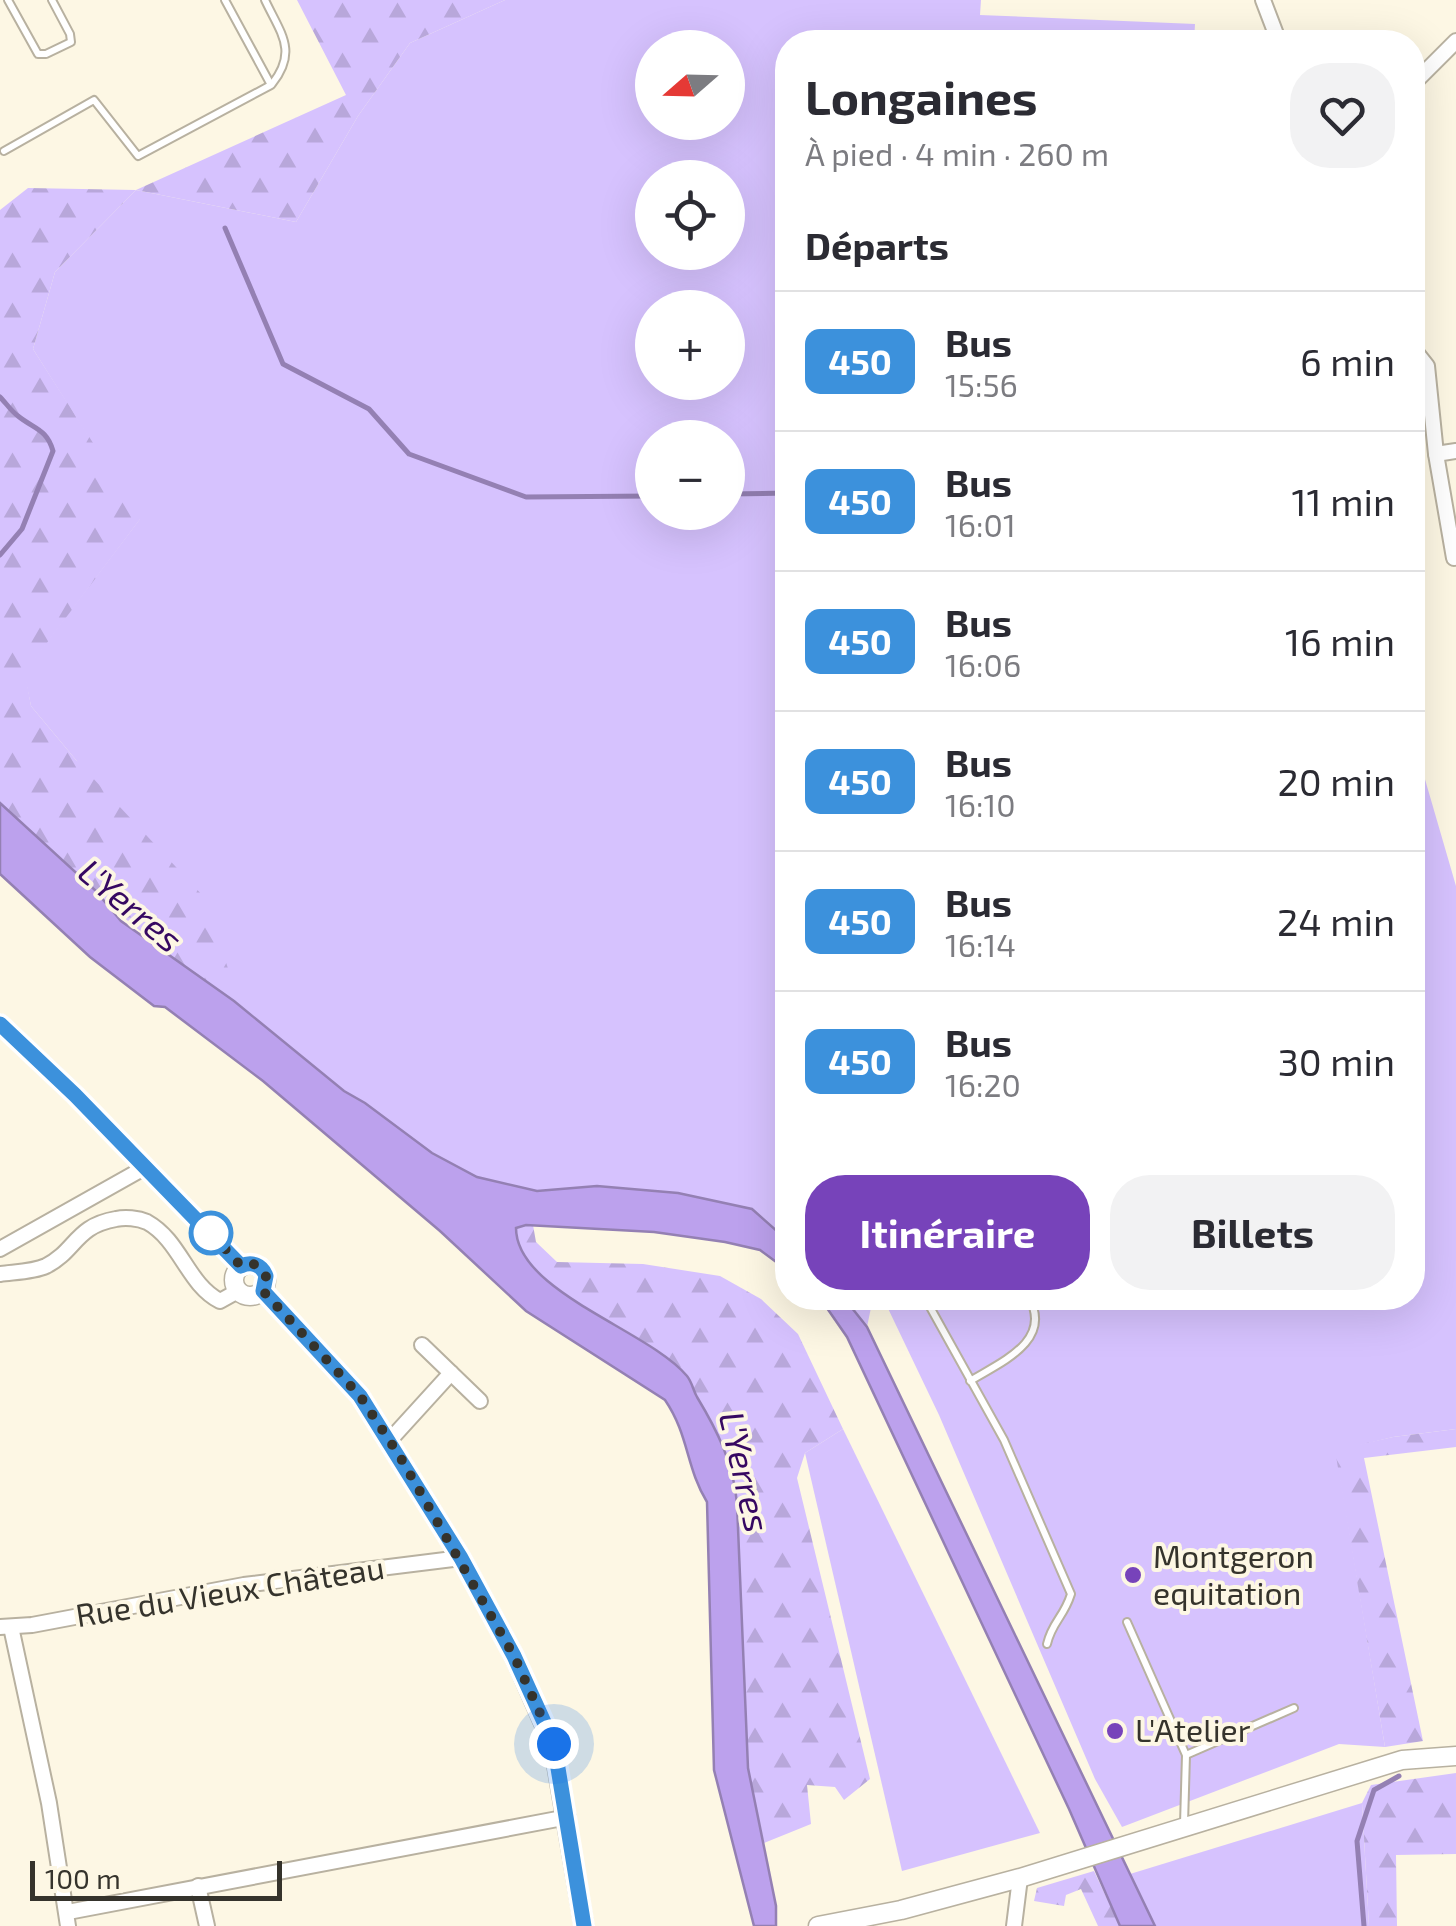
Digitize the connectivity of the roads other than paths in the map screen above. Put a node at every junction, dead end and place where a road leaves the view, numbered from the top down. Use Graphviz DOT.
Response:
graph roads {
  1 [pos="8,0"];
  2 [pos="52,0"];
  3 [pos="225,0"];
  4 [pos="265,0"];
  5 [pos="1262,0"];
  6 [pos="1274,30"];
  7 [pos="1456,41"];
  8 [pos="1425,72"];
  9 [pos="272,85"];
  10 [pos="4,151"];
  11 [pos="1425,363"];
  12 [pos="1456,451"];
  13 [pos="1436,454"];
  14 [pos="1454,558"];
  15 [pos="0,1024"];
  16 [pos="144,1168"];
  17 [pos="0,1249"];
  18 [pos="241,1266"];
  19 [pos="0,1274"];
  20 [pos="238,1291"];
  21 [pos="263,1291"];
  22 [pos="931,1310"];
  23 [pos="1036,1310"];
  24 [pos="422,1346"];
  25 [pos="451,1373"];
  26 [pos="969,1381"];
  27 [pos="480,1401"];
  28 [pos="390,1440"];
  29 [pos="461,1558"];
  30 [pos="1126,1622"];
  31 [pos="5,1627"];
  32 [pos="1047,1644"];
  33 [pos="1294,1708"];
  34 [pos="1186,1755"];
  35 [pos="1456,1756"];
  36 [pos="568,1817"];
  37 [pos="1178,1828"];
  38 [pos="1020,1878"];
  39 [pos="198,1886"];
  40 [pos="68,1919"];
  41 [pos="207,1926"];
  42 [pos="584,1926"];
  43 [pos="818,1926"];
  44 [pos="1014,1926"];
  1 -- 2 [label="lane"];
  3 -- 9 [label="lane"];
  4 -- 9 [label="lane"];
  5 -- 6 [label="street"];
  7 -- 8 [label="street"];
  9 -- 10 [label="lane"];
  11 -- 13 [label="street"];
  12 -- 13 [label="street"];
  13 -- 14 [label="street"];
  15 -- 16 [label="street"];
  16 -- 17 [label="street"];
  16 -- 18 [label="street"];
  18 -- 20 [label="street"];
  18 -- 21 [label="street"];
  19 -- 20 [label="street"];
  20 -- 21 [label="street"];
  21 -- 28 [label="street"];
  22 -- 26 [label="lane"];
  23 -- 26 [label="lane"];
  24 -- 25 [label="street"];
  25 -- 27 [label="street"];
  25 -- 28 [label="street"];
  26 -- 32 [label="lane"];
  28 -- 29 [label="street"];
  29 -- 31 [label="street, Rue du Vieux Château"];
  29 -- 36 [label="street"];
  30 -- 34 [label="lane"];
  31 -- 40 [label="street"];
  33 -- 34 [label="lane"];
  34 -- 37 [label="lane"];
  35 -- 37 [label="street"];
  36 -- 39 [label="street"];
  36 -- 42 [label="street"];
  37 -- 38 [label="street"];
  38 -- 43 [label="street"];
  38 -- 44 [label="street"];
  39 -- 40 [label="street"];
  39 -- 41 [label="street"];
}
